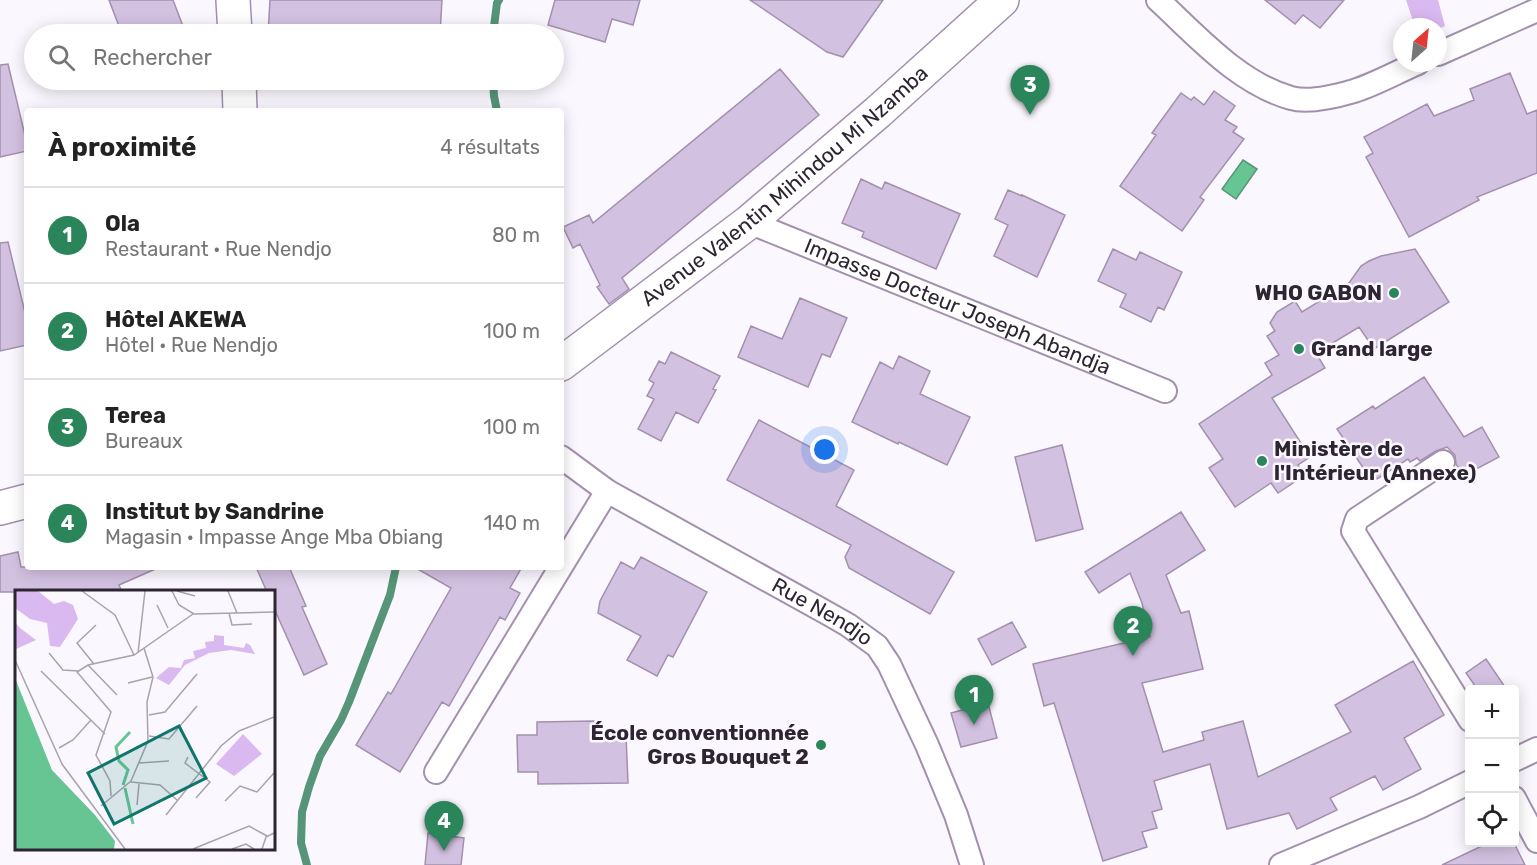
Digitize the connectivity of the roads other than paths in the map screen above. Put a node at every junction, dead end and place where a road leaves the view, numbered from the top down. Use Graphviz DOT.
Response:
graph roads {
  1 [pos="233,0"];
  2 [pos="1002,0"];
  3 [pos="1158,0"];
  4 [pos="1537,10"];
  5 [pos="234,24"];
  6 [pos="1447,50"];
  7 [pos="1397,72"];
  8 [pos="239,90"];
  9 [pos="240,108"];
  10 [pos="749,222"];
  11 [pos="564,361"];
  12 [pos="1165,391"];
  13 [pos="564,459"];
  14 [pos="1443,462"];
  15 [pos="607,491"];
  16 [pos="24,502"];
  17 [pos="0,508"];
  18 [pos="564,562"];
  19 [pos="559,570"];
  20 [pos="1465,712"];
  21 [pos="1537,749"];
  22 [pos="1519,758"];
  23 [pos="436,772"];
  24 [pos="1465,784"];
  25 [pos="1519,806"];
  26 [pos="1537,841"];
  27 [pos="972,865"];
  28 [pos="1281,865"];
  1 -- 5 [label="street"];
  2 -- 10 [label="street, Avenue Valentin Mihindou Mi Nzamba"];
  3 -- 7 [label="street"];
  4 -- 6 [label="street"];
  8 -- 9 [label="street"];
  10 -- 11 [label="street, Avenue Valentin Mihindou Mi Nzamba"];
  10 -- 12 [label="street, Impasse Docteur Joseph Abandja"];
  13 -- 15 [label="street, Rue Nendjo"];
  14 -- 20 [label="street"];
  15 -- 18 [label="street"];
  15 -- 27 [label="street, Rue Nendjo"];
  16 -- 17 [label="street"];
  19 -- 23 [label="street"];
  21 -- 22 [label="street"];
  24 -- 28 [label="street"];
  25 -- 26 [label="street"];
}
